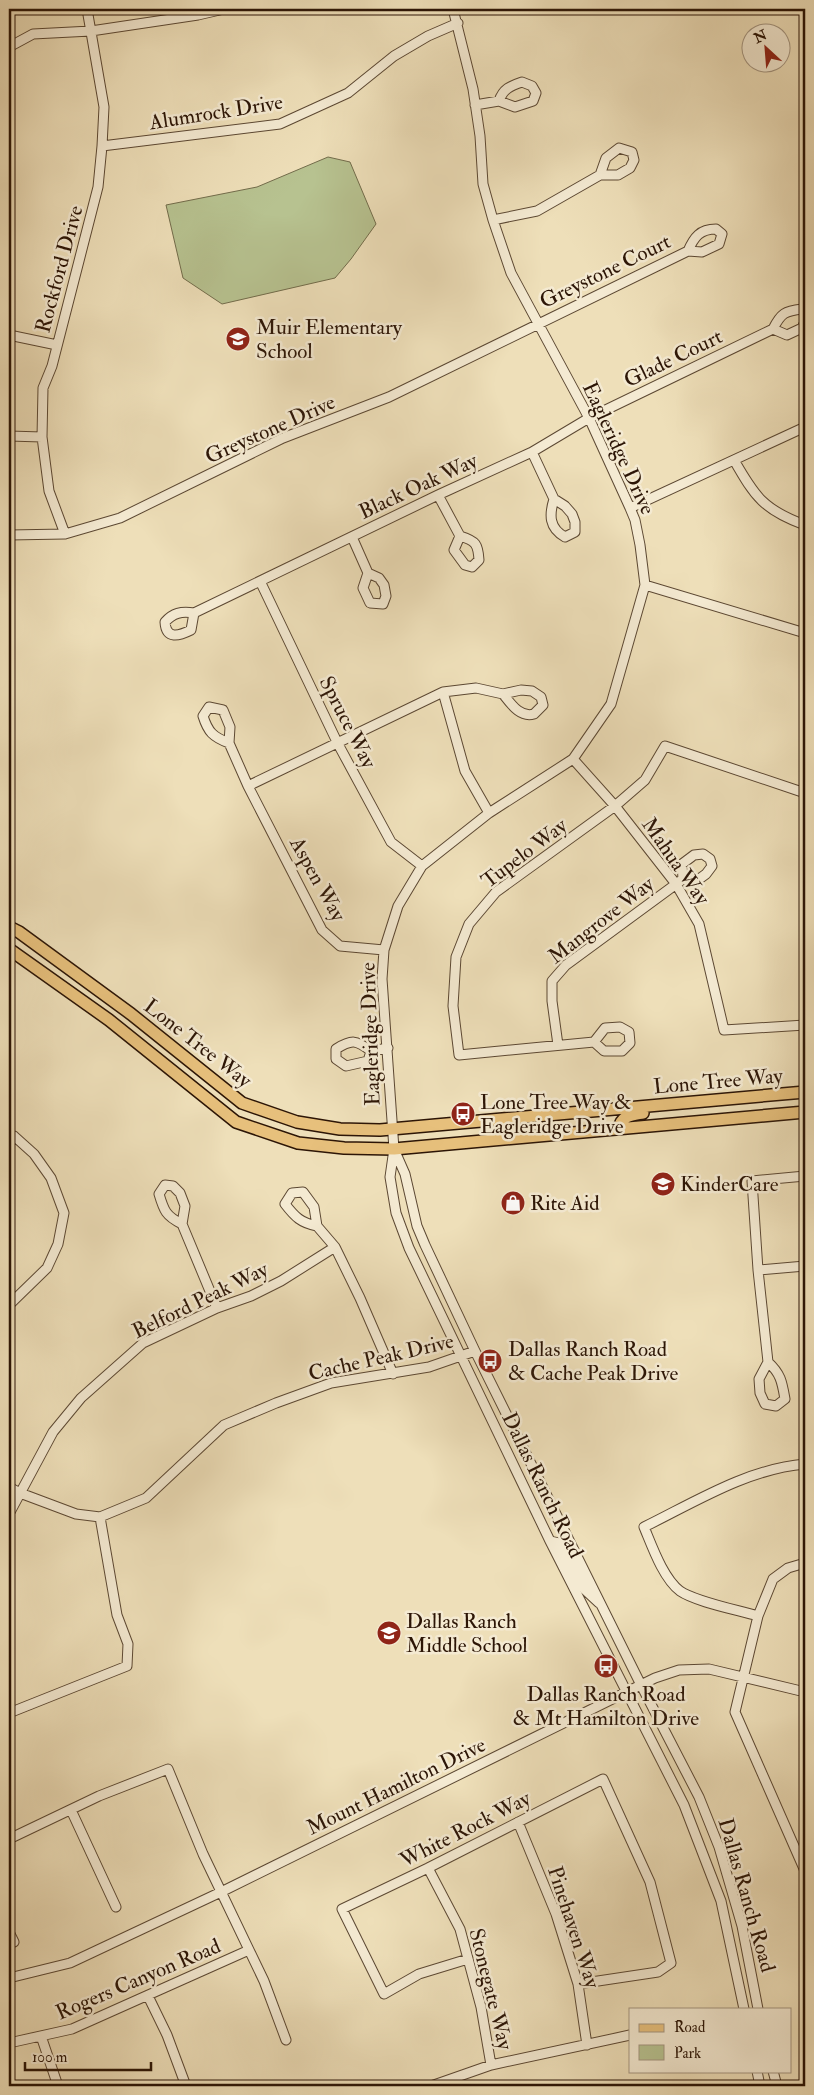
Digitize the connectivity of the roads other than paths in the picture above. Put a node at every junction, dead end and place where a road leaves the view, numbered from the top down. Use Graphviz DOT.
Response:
graph roads {
  1 [pos="87,9"];
  2 [pos="224,9"];
  3 [pos="453,9"];
  4 [pos="458,23"];
  5 [pos="91,31"];
  6 [pos="9,47"];
  7 [pos="499,101"];
  8 [pos="475,105"];
  9 [pos="102,146"];
  10 [pos="600,175"];
  11 [pos="492,220"];
  12 [pos="688,251"];
  13 [pos="805,313"];
  14 [pos="805,322"];
  15 [pos="537,323"];
  16 [pos="773,329"];
  17 [pos="9,335"];
  18 [pos="57,345"];
  19 [pos="589,418"];
  20 [pos="805,427"];
  21 [pos="9,436"];
  22 [pos="42,437"];
  23 [pos="532,452"];
  24 [pos="734,460"];
  25 [pos="438,494"];
  26 [pos="554,499"];
  27 [pos="630,508"];
  28 [pos="805,525"];
  29 [pos="65,534"];
  30 [pos="9,535"];
  31 [pos="460,536"];
  32 [pos="352,537"];
  33 [pos="368,573"];
  34 [pos="260,581"];
  35 [pos="645,585"];
  36 [pos="194,613"];
  37 [pos="805,633"];
  38 [pos="443,692"];
  39 [pos="503,694"];
  40 [pos="229,743"];
  41 [pos="338,744"];
  42 [pos="573,759"];
  43 [pos="248,786"];
  44 [pos="805,793"];
  45 [pos="615,806"];
  46 [pos="489,813"];
  47 [pos="422,866"];
  48 [pos="679,882"];
  49 [pos="9,927"];
  50 [pos="9,949"];
  51 [pos="384,950"];
  52 [pos="805,1025"];
  53 [pos="594,1042"];
  54 [pos="558,1045"];
  55 [pos="388,1048"];
  56 [pos="371,1050"];
  57 [pos="805,1092"];
  58 [pos="698,1102"];
  59 [pos="805,1112"];
  60 [pos="393,1129"];
  61 [pos="619,1129"];
  62 [pos="11,1140"];
  63 [pos="394,1149"];
  64 [pos="805,1176"];
  65 [pos="182,1224"];
  66 [pos="317,1226"];
  67 [pos="335,1247"];
  68 [pos="805,1266"];
  69 [pos="758,1270"];
  70 [pos="9,1304"];
  71 [pos="217,1308"];
  72 [pos="474,1351"];
  73 [pos="462,1356"];
  74 [pos="768,1362"];
  75 [pos="393,1374"];
  76 [pos="805,1464"];
  77 [pos="9,1486"];
  78 [pos="20,1493"];
  79 [pos="9,1514"];
  80 [pos="100,1517"];
  81 [pos="550,1542"];
  82 [pos="805,1563"];
  83 [pos="603,1606"];
  84 [pos="758,1616"];
  85 [pos="744,1678"];
  86 [pos="641,1685"];
  87 [pos="628,1691"];
  88 [pos="805,1692"];
  89 [pos="9,1713"];
  90 [pos="71,1810"];
  91 [pos="518,1822"];
  92 [pos="9,1839"];
  93 [pos="428,1868"];
  94 [pos="805,1872"];
  95 [pos="221,1892"];
  96 [pos="116,1907"];
  97 [pos="9,1932"];
  98 [pos="14,1942"];
  99 [pos="250,1950"];
  100 [pos="468,1959"];
  101 [pos="9,1978"];
  102 [pos="578,1984"];
  103 [pos="148,1996"];
  104 [pos="758,2007"];
  105 [pos="742,2008"];
  106 [pos="629,2035"];
  107 [pos="41,2036"];
  108 [pos="286,2040"];
  109 [pos="9,2043"];
  110 [pos="587,2045"];
  111 [pos="491,2065"];
  112 [pos="757,2072"];
  113 [pos="773,2072"];
  114 [pos="58,2086"];
  115 [pos="186,2086"];
  116 [pos="431,2086"];
  117 [pos="760,2086"];
  118 [pos="776,2086"];
  1 -- 5 [label="street, Rockford Drive"];
  2 -- 5 [label="street"];
  3 -- 4 [label="street, Eagleridge Drive"];
  4 -- 8 [label="street, Eagleridge Drive"];
  4 -- 9 [label="street, Alumrock Drive"];
  5 -- 6 [label="street"];
  5 -- 9 [label="street, Rockford Drive"];
  7 -- 8 [label="street"];
  8 -- 11 [label="street, Eagleridge Drive"];
  9 -- 18 [label="street, Rockford Drive"];
  10 -- 11 [label="street"];
  11 -- 15 [label="street, Eagleridge Drive"];
  12 -- 15 [label="street, Greystone Court"];
  13 -- 16 [label="street, Glade Court"];
  14 -- 16 [label="street, Glade Court"];
  15 -- 19 [label="street, Eagleridge Drive"];
  15 -- 29 [label="street, Greystone Drive"];
  16 -- 19 [label="street, Glade Court"];
  17 -- 18 [label="street"];
  18 -- 22 [label="street, Rockford Drive"];
  19 -- 23 [label="street, Black Oak Way"];
  19 -- 27 [label="street, Eagleridge Drive"];
  20 -- 24 [label="street"];
  21 -- 22 [label="street"];
  22 -- 29 [label="street, Rockford Drive"];
  23 -- 25 [label="street, Black Oak Way"];
  23 -- 26 [label="street"];
  24 -- 27 [label="street"];
  24 -- 28 [label="street"];
  25 -- 31 [label="street"];
  25 -- 32 [label="street, Black Oak Way"];
  27 -- 35 [label="street, Eagleridge Drive"];
  29 -- 30 [label="street, Greystone Drive"];
  32 -- 33 [label="street"];
  32 -- 34 [label="street, Black Oak Way"];
  34 -- 36 [label="street, Black Oak Way"];
  34 -- 41 [label="street, Spruce Way"];
  35 -- 37 [label="street"];
  35 -- 42 [label="street, Eagleridge Drive"];
  38 -- 39 [label="street"];
  38 -- 41 [label="street"];
  38 -- 46 [label="street"];
  40 -- 43 [label="street, Aspen Way"];
  41 -- 43 [label="street"];
  41 -- 47 [label="street, Spruce Way"];
  42 -- 45 [label="street, Mahua Way"];
  42 -- 46 [label="street, Eagleridge Drive"];
  43 -- 51 [label="street, Aspen Way"];
  44 -- 45 [label="street, Tupelo Way"];
  45 -- 48 [label="street, Mahua Way"];
  45 -- 54 [label="street, Tupelo Way"];
  46 -- 47 [label="street, Eagleridge Drive"];
  47 -- 51 [label="street, Eagleridge Drive"];
  48 -- 52 [label="street, Mahua Way"];
  48 -- 54 [label="street, Mangrove Way"];
  49 -- 60 [label="main road, Lone Tree Way"];
  50 -- 63 [label="main road, Lone Tree Way"];
  51 -- 55 [label="street, Eagleridge Drive"];
  53 -- 54 [label="street"];
  55 -- 56 [label="street"];
  55 -- 60 [label="street, Eagleridge Drive"];
  57 -- 58 [label="main road, Lone Tree Way"];
  58 -- 60 [label="main road, Lone Tree Way"];
  58 -- 61 [label="main road"];
  59 -- 61 [label="main road, Lone Tree Way"];
  60 -- 63 [label="street, Eagleridge Drive"];
  61 -- 63 [label="main road, Lone Tree Way"];
  62 -- 70 [label="street"];
  63 -- 72 [label="street, Dallas Ranch Road"];
  63 -- 73 [label="street, Dallas Ranch Road"];
  64 -- 69 [label="street"];
  65 -- 71 [label="street"];
  66 -- 67 [label="street"];
  67 -- 71 [label="street, Belford Peak Way"];
  67 -- 75 [label="street"];
  68 -- 69 [label="street"];
  69 -- 74 [label="street"];
  71 -- 78 [label="street, Belford Peak Way"];
  72 -- 73 [label="street, Cache Peak Drive"];
  72 -- 83 [label="street, Dallas Ranch Road"];
  73 -- 75 [label="street, Cache Peak Drive"];
  73 -- 81 [label="street, Dallas Ranch Road"];
  75 -- 80 [label="street, Cache Peak Drive"];
  76 -- 84 [label="street"];
  77 -- 78 [label="street"];
  78 -- 79 [label="street, Belford Peak Way"];
  78 -- 80 [label="street"];
  80 -- 89 [label="street"];
  81 -- 83 [label="street"];
  81 -- 87 [label="street, Dallas Ranch Road"];
  82 -- 84 [label="street"];
  83 -- 86 [label="street, Dallas Ranch Road"];
  84 -- 85 [label="street"];
  85 -- 86 [label="street, Mount Hamilton Drive"];
  85 -- 88 [label="street, Mount Hamilton Drive"];
  85 -- 94 [label="street"];
  86 -- 87 [label="street, Mount Hamilton Drive"];
  86 -- 104 [label="street, Dallas Ranch Road"];
  87 -- 95 [label="street, Mount Hamilton Drive"];
  87 -- 105 [label="street, Dallas Ranch Road"];
  90 -- 92 [label="street"];
  90 -- 95 [label="street"];
  90 -- 96 [label="street"];
  91 -- 93 [label="street, White Rock Way"];
  91 -- 102 [label="street, Pinehaven Way"];
  91 -- 102 [label="street, White Rock Way"];
  93 -- 100 [label="street, Stonegate Way"];
  93 -- 100 [label="street, White Rock Way"];
  95 -- 99 [label="street"];
  95 -- 101 [label="street, Mount Hamilton Drive"];
  97 -- 98 [label="street"];
  99 -- 103 [label="street, Rogers Canyon Road"];
  99 -- 108 [label="street"];
  100 -- 111 [label="street, Stonegate Way"];
  102 -- 110 [label="street, Pinehaven Way"];
  103 -- 107 [label="street, Rogers Canyon Road"];
  103 -- 115 [label="street"];
  104 -- 105 [label="street"];
  106 -- 110 [label="street"];
  107 -- 109 [label="street, Rogers Canyon Road"];
  107 -- 114 [label="street"];
  110 -- 111 [label="street"];
  111 -- 116 [label="street"];
  112 -- 117 [label="street"];
  113 -- 118 [label="street"];
}
